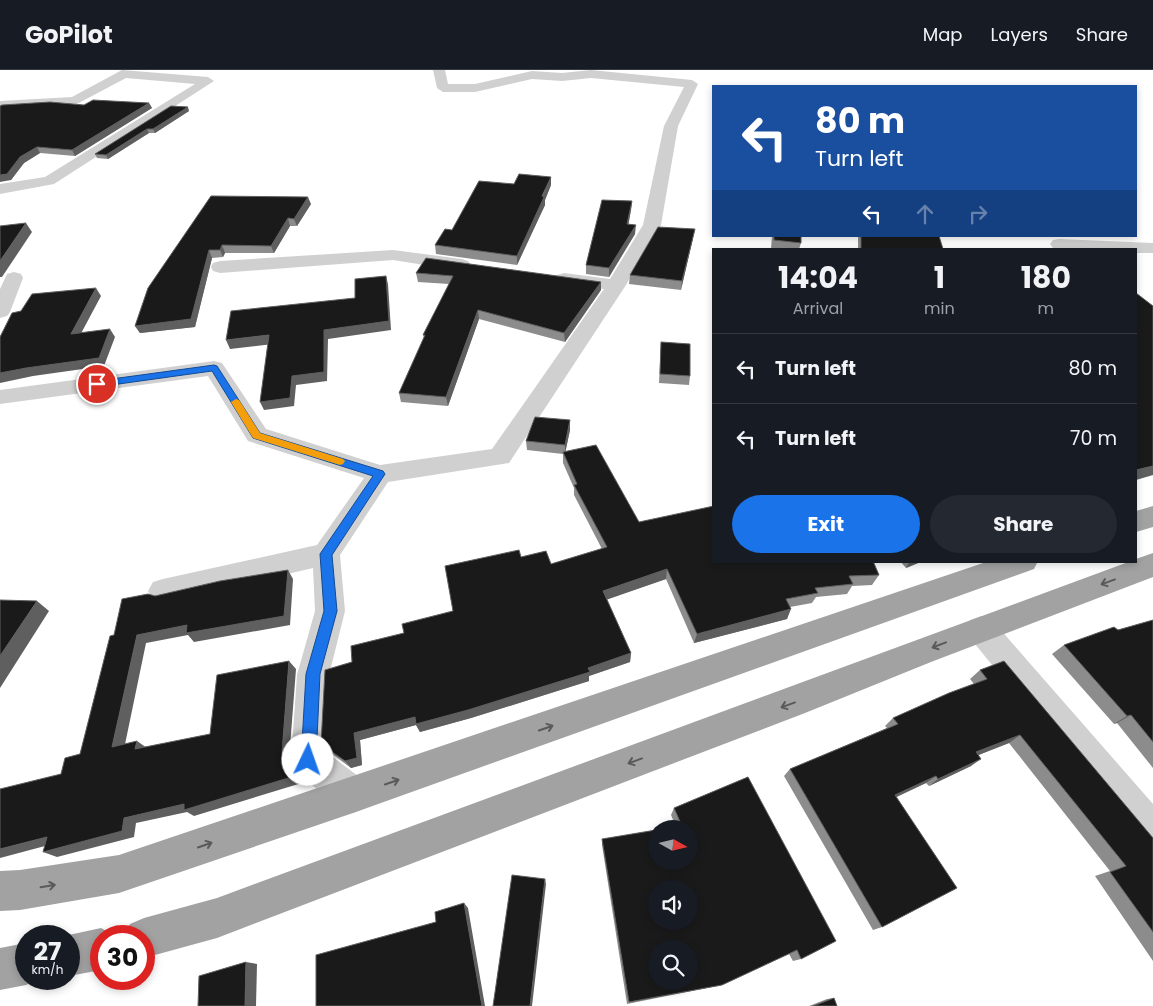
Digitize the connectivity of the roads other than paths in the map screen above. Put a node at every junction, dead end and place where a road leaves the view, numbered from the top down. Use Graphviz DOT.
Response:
graph roads {
  1 [pos="439,70"];
  2 [pos="127,72"];
  3 [pos="0,105"];
  4 [pos="0,189"];
  5 [pos="1059,244"];
  6 [pos="1153,248"];
  7 [pos="220,267"];
  8 [pos="481,268"];
  9 [pos="549,277"];
  10 [pos="14,278"];
  11 [pos="616,285"];
  12 [pos="0,312"];
  13 [pos="0,397"];
  14 [pos="380,474"];
  15 [pos="1153,516"];
  16 [pos="1137,522"];
  17 [pos="326,554"];
  18 [pos="1018,563"];
  19 [pos="1153,565"];
  20 [pos="163,591"];
  21 [pos="981,629"];
  22 [pos="353,795"];
  23 [pos="1153,832"];
  24 [pos="0,891"];
  25 [pos="155,935"];
  26 [pos="15,966"];
  27 [pos="0,969"];
  1 -- 11 [label="street"];
  2 -- 3 [label="street"];
  2 -- 4 [label="street"];
  5 -- 6 [label="street"];
  7 -- 8 [label="street"];
  9 -- 11 [label="street"];
  10 -- 12 [label="street"];
  11 -- 14 [label="street"];
  13 -- 14 [label="street"];
  14 -- 17 [label="street"];
  15 -- 16 [label="highway"];
  17 -- 20 [label="street"];
  17 -- 22 [label="street"];
  22 -- 18 [label="highway, one-way"];
  19 -- 21 [label="highway, one-way"];
  21 -- 23 [label="street"];
  21 -- 25 [label="highway, one-way"];
  24 -- 22 [label="highway, one-way"];
  26 -- 27 [label="highway"];
}
